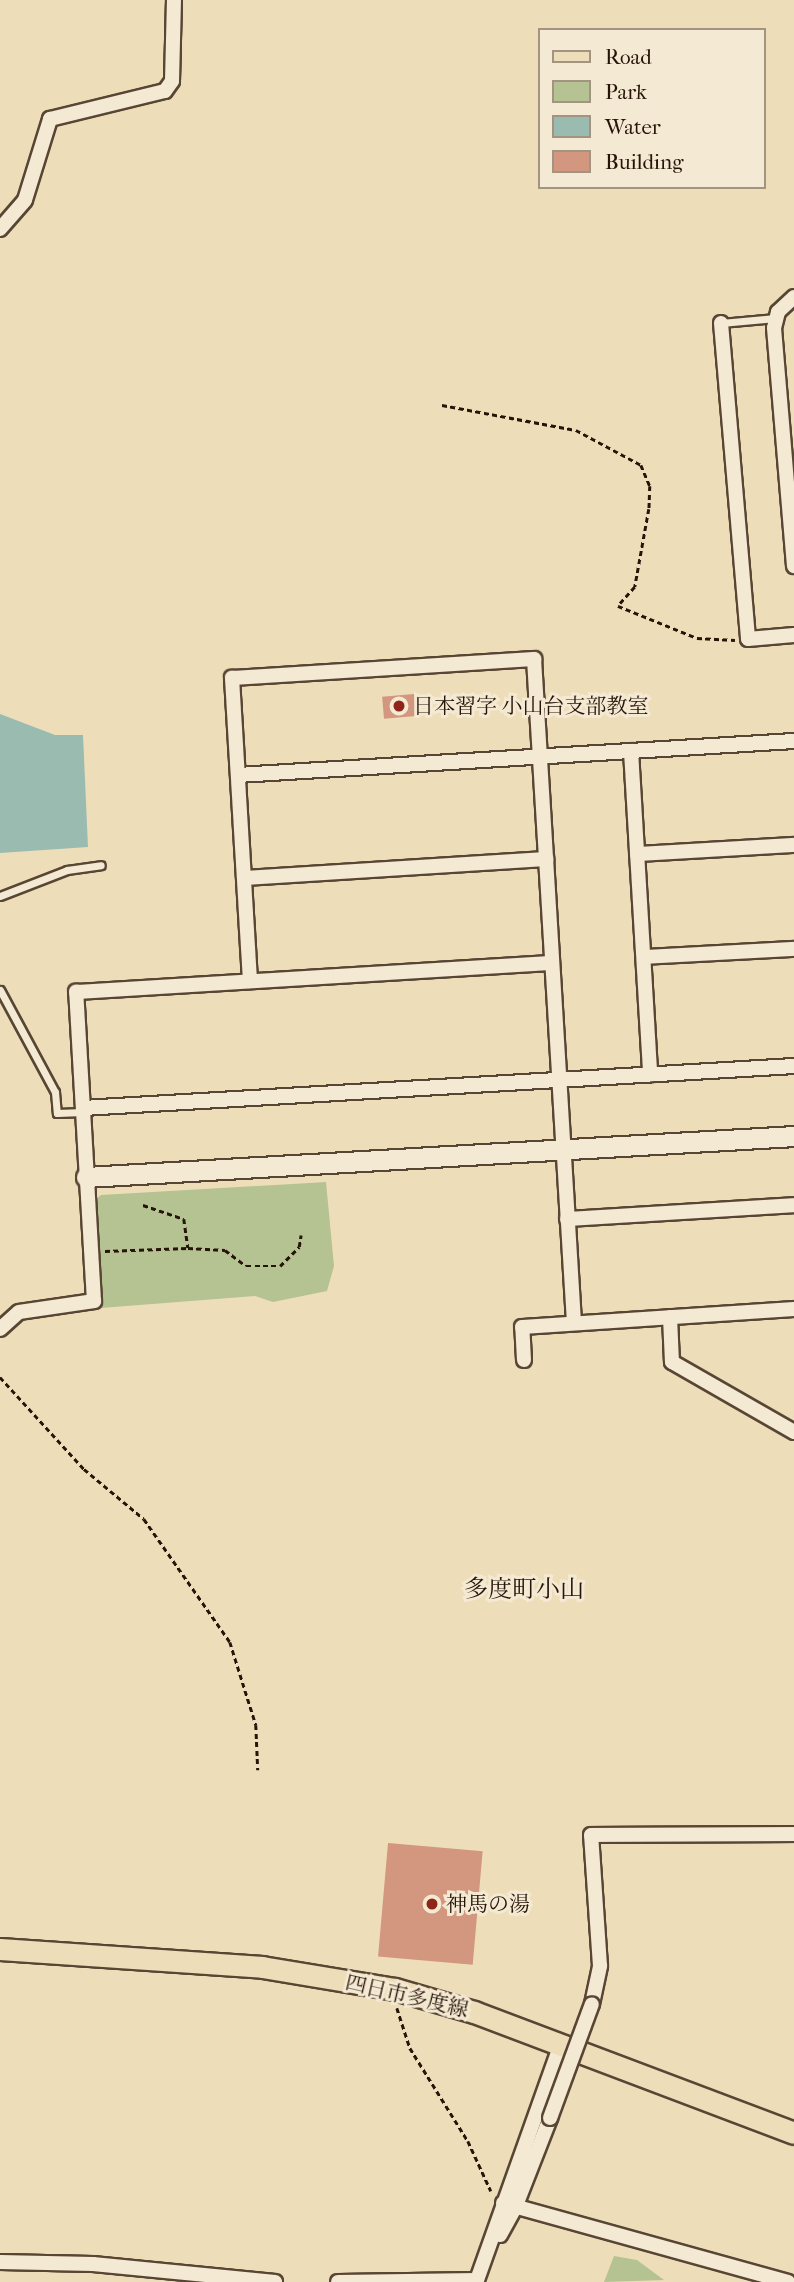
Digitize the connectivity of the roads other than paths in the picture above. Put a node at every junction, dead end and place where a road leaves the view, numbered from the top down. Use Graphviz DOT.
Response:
graph roads {
  1 [pos="174,0"];
  2 [pos="0,229"];
  3 [pos="794,297"];
  4 [pos="776,318"];
  5 [pos="720,323"];
  6 [pos="794,565"];
  7 [pos="794,635"];
  8 [pos="794,741"];
  9 [pos="631,751"];
  10 [pos="539,757"];
  11 [pos="238,775"];
  12 [pos="794,845"];
  13 [pos="636,854"];
  14 [pos="546,859"];
  15 [pos="101,865"];
  16 [pos="244,878"];
  17 [pos="0,897"];
  18 [pos="794,949"];
  19 [pos="644,957"];
  20 [pos="551,963"];
  21 [pos="250,981"];
  22 [pos="0,990"];
  23 [pos="794,1066"];
  24 [pos="650,1074"];
  25 [pos="559,1080"];
  26 [pos="83,1110"];
  27 [pos="794,1136"];
  28 [pos="564,1150"];
  29 [pos="86,1177"];
  30 [pos="794,1205"];
  31 [pos="567,1219"];
  32 [pos="794,1309"];
  33 [pos="670,1317"];
  34 [pos="574,1323"];
  35 [pos="0,1329"];
  36 [pos="524,1360"];
  37 [pos="794,1432"];
  38 [pos="794,1834"];
  39 [pos="0,1949"];
  40 [pos="561,2044"];
  41 [pos="794,2133"];
  42 [pos="509,2205"];
  43 [pos="0,2262"];
  44 [pos="770,2280"];
  45 [pos="275,2282"];
  46 [pos="338,2282"];
  47 [pos="788,2282"];
  1 -- 2 [label="street"];
  3 -- 4 [label="street"];
  4 -- 5 [label="lane"];
  4 -- 6 [label="street"];
  5 -- 7 [label="street"];
  8 -- 9 [label="street"];
  9 -- 10 [label="street"];
  9 -- 13 [label="street"];
  10 -- 11 [label="street"];
  10 -- 11 [label="street"];
  10 -- 14 [label="street"];
  11 -- 16 [label="street"];
  12 -- 13 [label="street"];
  13 -- 19 [label="street"];
  14 -- 16 [label="street"];
  14 -- 20 [label="street"];
  15 -- 17 [label="lane"];
  16 -- 21 [label="street"];
  18 -- 19 [label="street"];
  19 -- 24 [label="street"];
  20 -- 21 [label="street"];
  20 -- 25 [label="street"];
  21 -- 26 [label="street"];
  22 -- 26 [label="lane"];
  23 -- 24 [label="street"];
  24 -- 25 [label="street"];
  25 -- 26 [label="street"];
  25 -- 28 [label="street"];
  26 -- 29 [label="street"];
  27 -- 28 [label="street"];
  28 -- 29 [label="street"];
  28 -- 31 [label="street"];
  29 -- 35 [label="street"];
  30 -- 31 [label="street"];
  31 -- 34 [label="street"];
  32 -- 33 [label="street"];
  33 -- 34 [label="street"];
  33 -- 37 [label="street"];
  34 -- 36 [label="street"];
  38 -- 42 [label="street, bridge"];
  39 -- 40 [label="main road, 四日市多度線"];
  40 -- 41 [label="main road, 四日市多度線"];
  40 -- 42 [label="street"];
  42 -- 44 [label="street"];
  42 -- 46 [label="street"];
  43 -- 45 [label="street"];
  44 -- 47 [label="street"];
}
